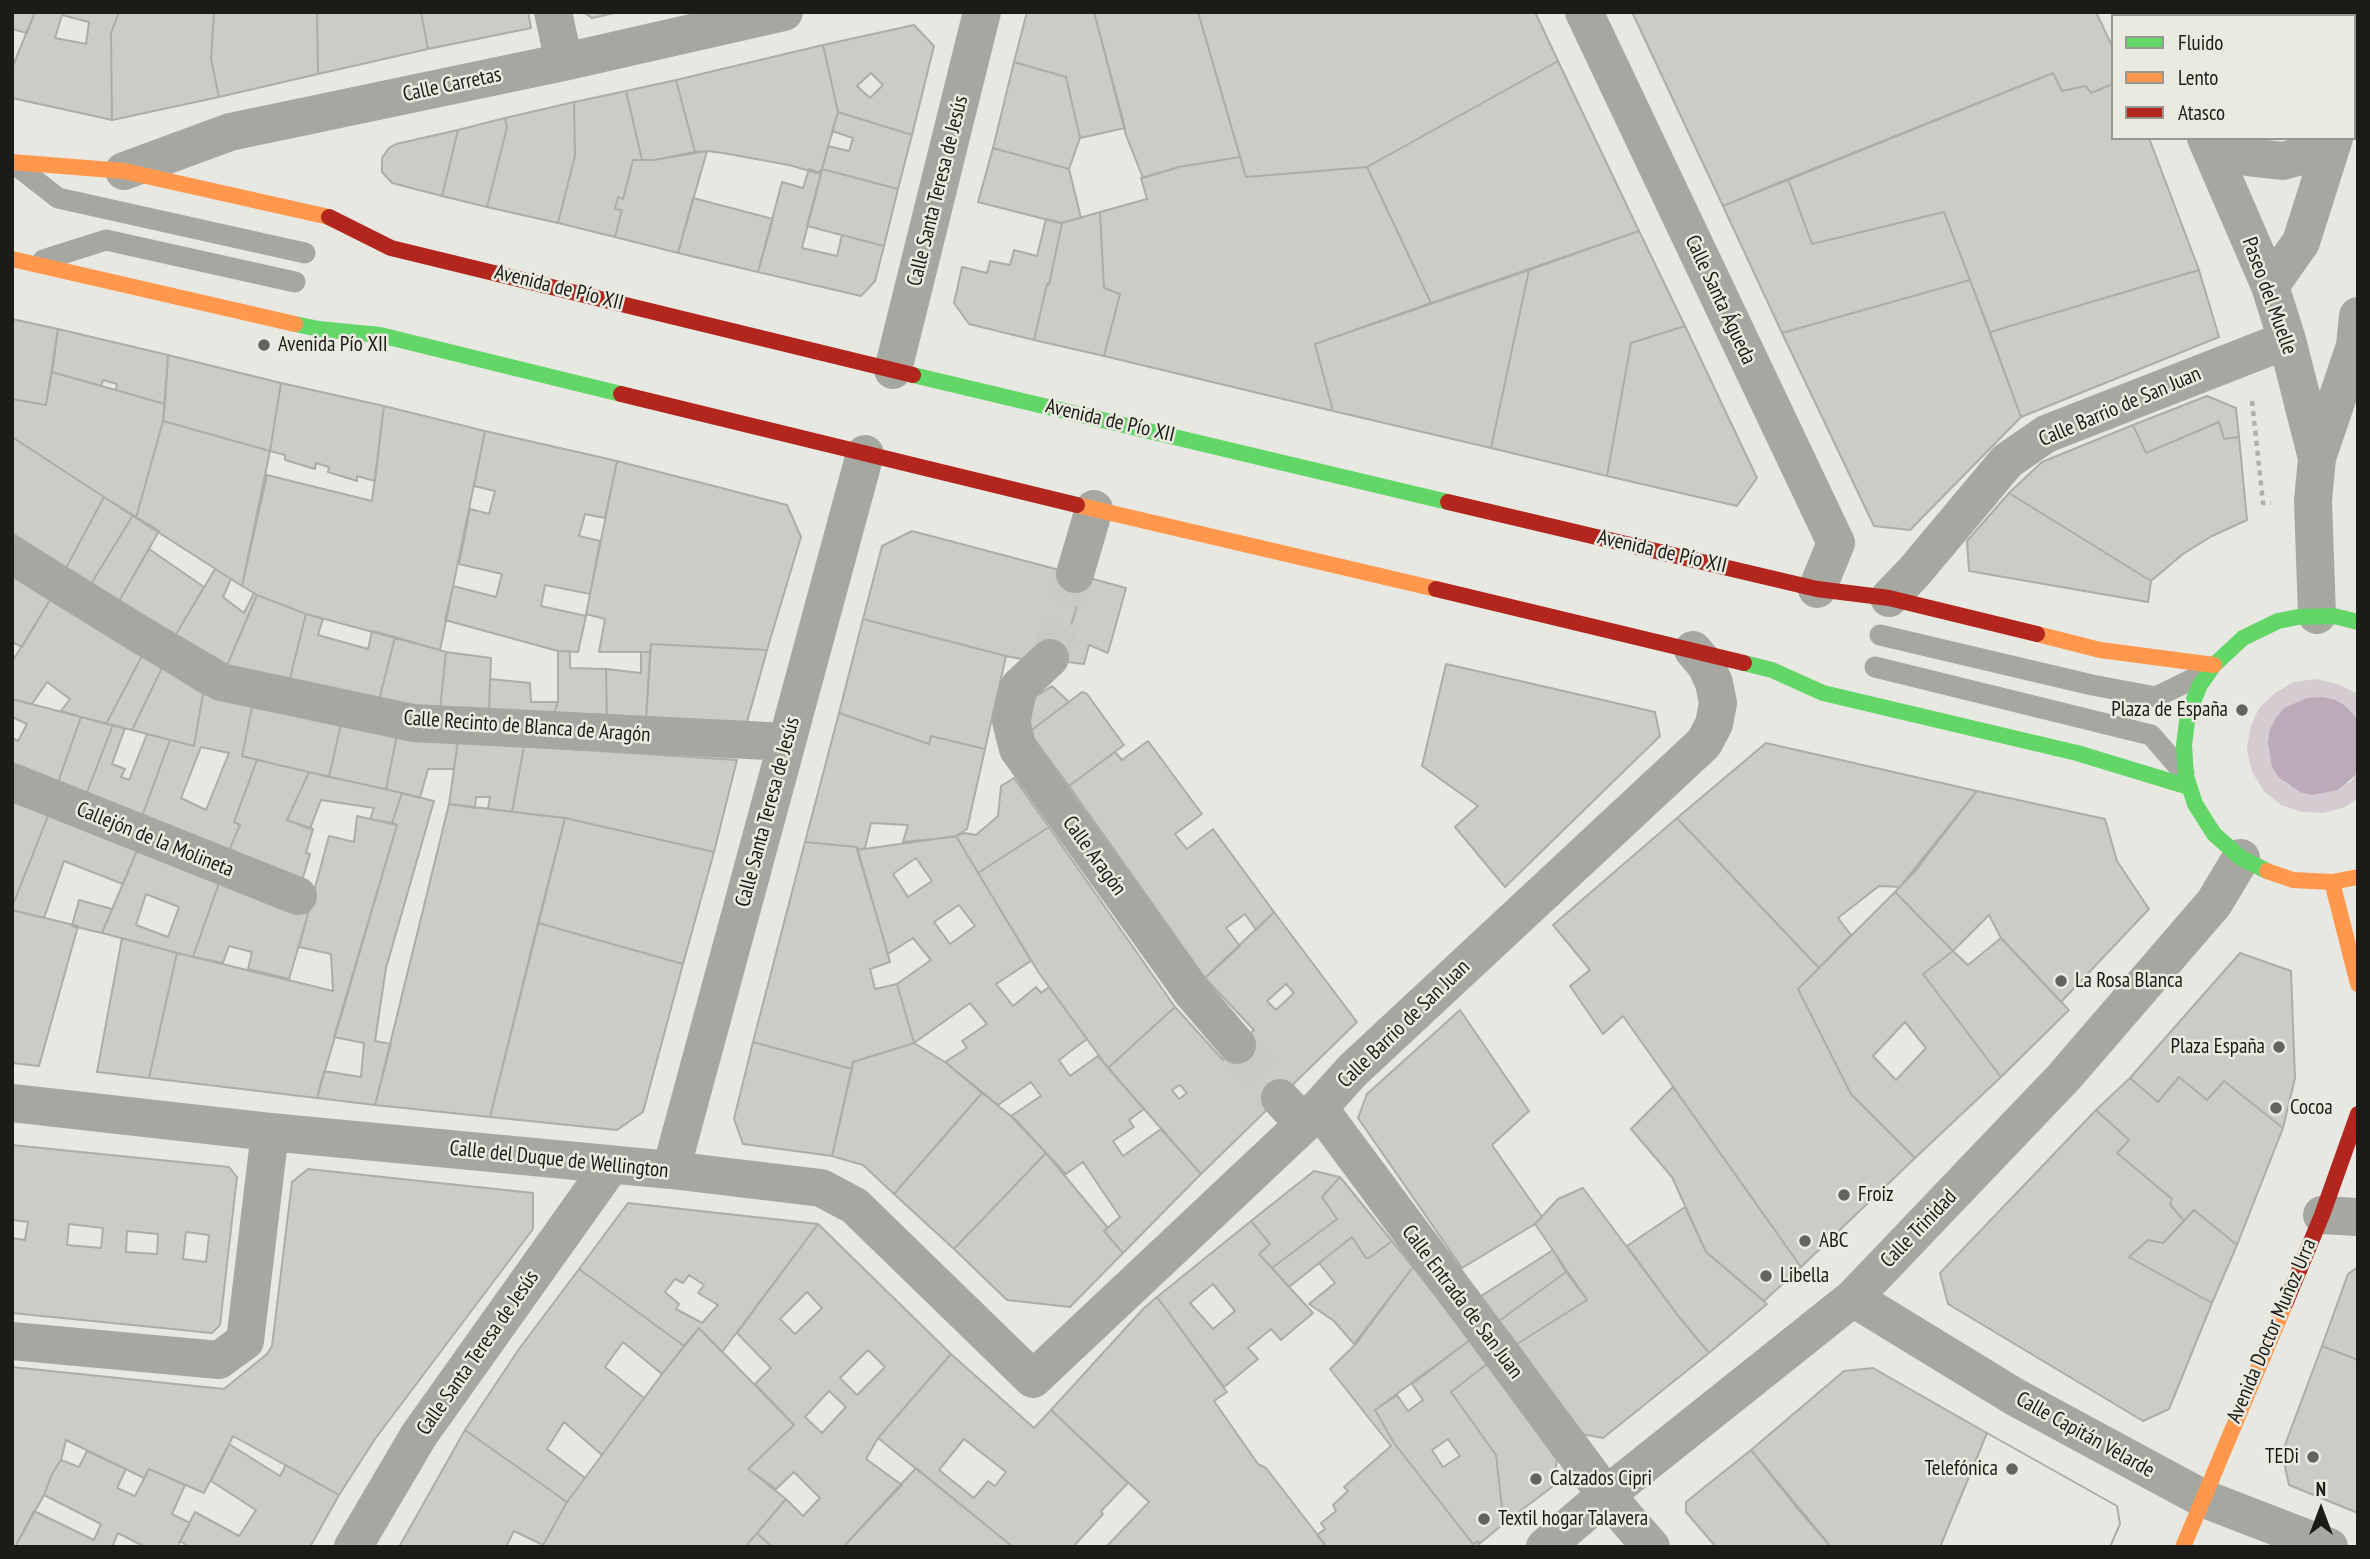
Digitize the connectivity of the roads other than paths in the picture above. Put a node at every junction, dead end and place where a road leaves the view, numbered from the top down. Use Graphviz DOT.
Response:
graph roads {
  1 [pos="553,12"];
  2 [pos="784,12"];
  3 [pos="982,12"];
  4 [pos="1584,12"];
  5 [pos="564,62"];
  6 [pos="2358,76"];
  7 [pos="2357,81"];
  8 [pos="2356,89"];
  9 [pos="2207,140"];
  10 [pos="2225,140"];
  11 [pos="2329,140"];
  12 [pos="2331,140"];
  13 [pos="12,162"];
  14 [pos="124,171"];
  15 [pos="305,253"];
  16 [pos="12,259"];
  17 [pos="34,263"];
  18 [pos="295,282"];
  19 [pos="2270,286"];
  20 [pos="2358,316"];
  21 [pos="2287,340"];
  22 [pos="893,370"];
  23 [pos="865,454"];
  24 [pos="2317,458"];
  25 [pos="1094,509"];
  26 [pos="12,555"];
  27 [pos="1075,574"];
  28 [pos="1817,589"];
  29 [pos="1889,598"];
  30 [pos="2317,615"];
  31 [pos="2358,622"];
  32 [pos="1880,635"];
  33 [pos="1693,650"];
  34 [pos="1050,658"];
  35 [pos="1875,667"];
  36 [pos="2211,668"];
  37 [pos="787,742"];
  38 [pos="2188,781"];
  39 [pos="12,782"];
  40 [pos="2241,858"];
  41 [pos="2358,877"];
  42 [pos="2332,882"];
  43 [pos="298,896"];
  44 [pos="2358,984"];
  45 [pos="1237,1045"];
  46 [pos="12,1103"];
  47 [pos="1301,1110"];
  48 [pos="2358,1114"];
  49 [pos="270,1132"];
  50 [pos="611,1165"];
  51 [pos="671,1170"];
  52 [pos="2340,1216"];
  53 [pos="1853,1298"];
  54 [pos="12,1341"];
  55 [pos="1032,1379"];
  56 [pos="1606,1495"];
  57 [pos="2202,1498"];
  58 [pos="353,1547"];
  59 [pos="1545,1547"];
  60 [pos="1651,1547"];
  61 [pos="2183,1547"];
  62 [pos="2329,1547"];
  1 -- 5 [label="street"];
  2 -- 5 [label="street, Calle Carretas"];
  3 -- 22 [label="street, Calle Santa Teresa de Jesús"];
  4 -- 28 [label="street, Calle Santa Águeda"];
  5 -- 14 [label="street, Calle Carretas"];
  6 -- 7 [label="street"];
  7 -- 8 [label="street"];
  9 -- 19 [label="street, Paseo del Muelle"];
  10 -- 11 [label="street"];
  12 -- 19 [label="street"];
  13 -- 14 [label="main road, Avenida de Pío XII"];
  13 -- 15 [label="lane"];
  14 -- 22 [label="main road, Avenida de Pío XII"];
  16 -- 17 [label="main road"];
  17 -- 18 [label="lane"];
  17 -- 23 [label="main road"];
  19 -- 21 [label="street, Paseo del Muelle"];
  20 -- 24 [label="street"];
  21 -- 24 [label="street, Paseo del Muelle"];
  21 -- 29 [label="street, Calle Barrio de San Juan"];
  22 -- 28 [label="main road, Avenida de Pío XII"];
  23 -- 25 [label="main road"];
  23 -- 37 [label="street, Calle Santa Teresa de Jesús"];
  24 -- 30 [label="street"];
  25 -- 27 [label="street"];
  25 -- 33 [label="main road"];
  26 -- 37 [label="street, Calle Recinto de Blanca de Aragón"];
  28 -- 29 [label="main road, Avenida de Pío XII"];
  29 -- 36 [label="main road, Avenida de Pío XII"];
  30 -- 31 [label="main road"];
  30 -- 36 [label="main road"];
  32 -- 36 [label="lane"];
  33 -- 38 [label="main road"];
  33 -- 47 [label="street, Calle Barrio de San Juan"];
  34 -- 45 [label="street, Calle Aragón"];
  35 -- 38 [label="lane"];
  36 -- 38 [label="main road"];
  37 -- 51 [label="street, Calle Santa Teresa de Jesús"];
  38 -- 40 [label="main road"];
  39 -- 43 [label="street, Callejón de la Molineta"];
  40 -- 42 [label="main road"];
  40 -- 53 [label="street, Calle Trinidad"];
  41 -- 42 [label="main road"];
  42 -- 44 [label="main road"];
  46 -- 49 [label="street, Calle del Duque de Wellington"];
  47 -- 55 [label="street, Calle Barrio de San Juan"];
  47 -- 56 [label="street, Calle Entrada de San Juan"];
  48 -- 52 [label="main road, Avenida Doctor Muñoz Urra"];
  49 -- 50 [label="street, Calle del Duque de Wellington"];
  49 -- 54 [label="street"];
  50 -- 51 [label="street, Calle del Duque de Wellington"];
  50 -- 58 [label="street, Calle Santa Teresa de Jesús"];
  51 -- 55 [label="street, Calle del Duque de Wellington"];
  52 -- 57 [label="main road, Avenida Doctor Muñoz Urra"];
  53 -- 56 [label="street, Calle Trinidad"];
  53 -- 57 [label="street, Calle Capitán Velarde"];
  56 -- 59 [label="street, Calle Trinidad"];
  56 -- 60 [label="street, Calle Entrada de San Juan"];
  57 -- 61 [label="main road, Avenida Doctor Muñoz Urra"];
  57 -- 62 [label="street, Calle Capitán Velarde"];
}
